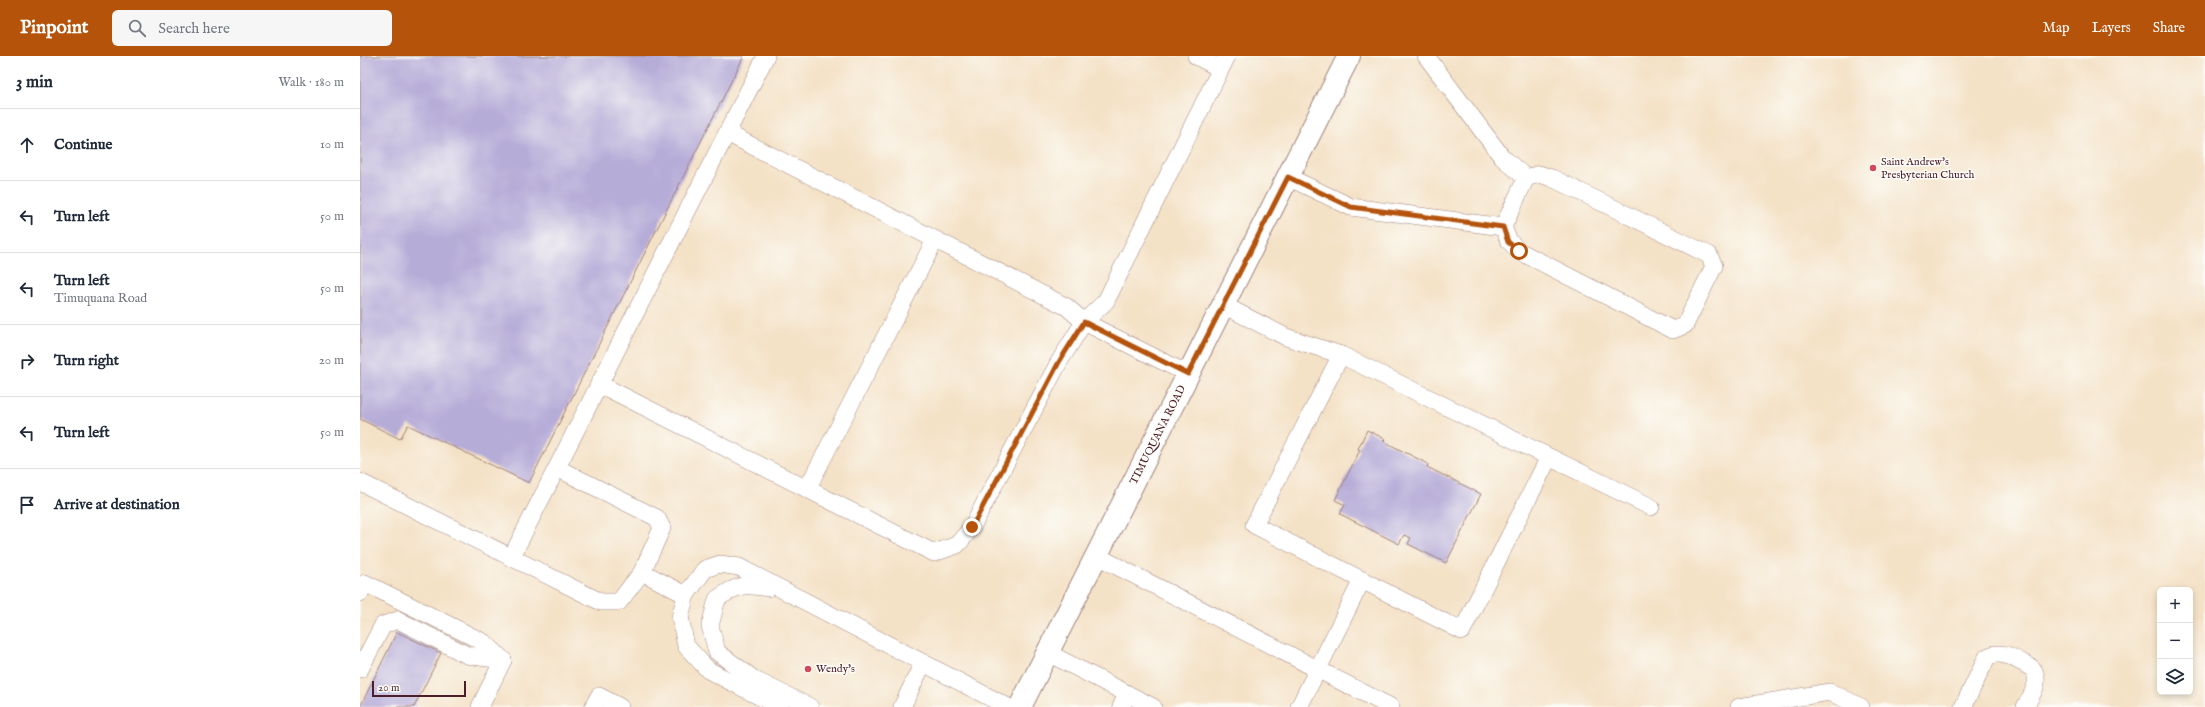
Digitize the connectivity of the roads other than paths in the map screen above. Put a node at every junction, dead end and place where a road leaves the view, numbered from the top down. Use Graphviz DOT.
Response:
graph roads {
  1 [pos="766,56"];
  2 [pos="1196,56"];
  3 [pos="1349,56"];
  4 [pos="1426,56"];
  5 [pos="1223,62"];
  6 [pos="728,133"];
  7 [pos="1288,177"];
  8 [pos="1526,178"];
  9 [pos="1503,227"];
  10 [pos="936,240"];
  11 [pos="1223,305"];
  12 [pos="1084,322"];
  13 [pos="1341,355"];
  14 [pos="1188,374"];
  15 [pos="599,384"];
  16 [pos="1549,457"];
  17 [pos="557,468"];
  18 [pos="360,482"];
  19 [pos="807,489"];
  20 [pos="1651,507"];
  21 [pos="1097,556"];
  22 [pos="511,558"];
  23 [pos="642,572"];
  24 [pos="1362,580"];
  25 [pos="782,590"];
  26 [pos="360,593"];
  27 [pos="686,595"];
  28 [pos="1048,653"];
  29 [pos="503,660"];
  30 [pos="923,663"];
  31 [pos="360,669"];
  32 [pos="1318,669"];
  33 [pos="1124,700"];
  34 [pos="480,707"];
  35 [pos="593,707"];
  36 [pos="620,707"];
  37 [pos="780,707"];
  38 [pos="810,707"];
  39 [pos="902,707"];
  40 [pos="1008,707"];
  41 [pos="1020,707"];
  42 [pos="1153,707"];
  43 [pos="1299,707"];
  44 [pos="1391,707"];
  45 [pos="1739,707"];
  46 [pos="1861,707"];
  47 [pos="1963,707"];
  48 [pos="2025,707"];
  1 -- 6 [label="lane"];
  2 -- 5 [label="lane"];
  3 -- 7 [label="main road, TIMUQUANA ROAD"];
  4 -- 8 [label="lane"];
  5 -- 12 [label="lane"];
  6 -- 10 [label="lane"];
  6 -- 15 [label="lane"];
  7 -- 9 [label="lane"];
  7 -- 11 [label="main road, TIMUQUANA ROAD"];
  8 -- 9 [label="lane"];
  8 -- 9 [label="lane"];
  10 -- 12 [label="lane"];
  10 -- 19 [label="lane"];
  11 -- 13 [label="lane"];
  11 -- 14 [label="main road, TIMUQUANA ROAD"];
  12 -- 14 [label="lane"];
  12 -- 19 [label="lane"];
  13 -- 16 [label="lane"];
  13 -- 24 [label="lane"];
  14 -- 21 [label="main road, TIMUQUANA ROAD"];
  15 -- 17 [label="lane"];
  15 -- 19 [label="lane"];
  16 -- 20 [label="lane"];
  16 -- 24 [label="lane"];
  17 -- 22 [label="lane"];
  17 -- 23 [label="lane"];
  18 -- 22 [label="lane"];
  21 -- 28 [label="main road, TIMUQUANA ROAD"];
  21 -- 32 [label="lane"];
  22 -- 23 [label="lane"];
  23 -- 27 [label="lane"];
  24 -- 32 [label="lane"];
  25 -- 27 [label="lane"];
  25 -- 30 [label="lane"];
  25 -- 38 [label="lane"];
  26 -- 29 [label="lane"];
  27 -- 37 [label="lane"];
  28 -- 33 [label="lane"];
  28 -- 41 [label="main road, TIMUQUANA ROAD"];
  29 -- 31 [label="lane"];
  29 -- 34 [label="lane"];
  30 -- 39 [label="lane"];
  30 -- 40 [label="lane"];
  32 -- 43 [label="lane"];
  32 -- 44 [label="lane"];
  33 -- 42 [label="lane"];
  35 -- 36 [label="lane"];
  45 -- 46 [label="lane"];
  47 -- 48 [label="lane"];
}
